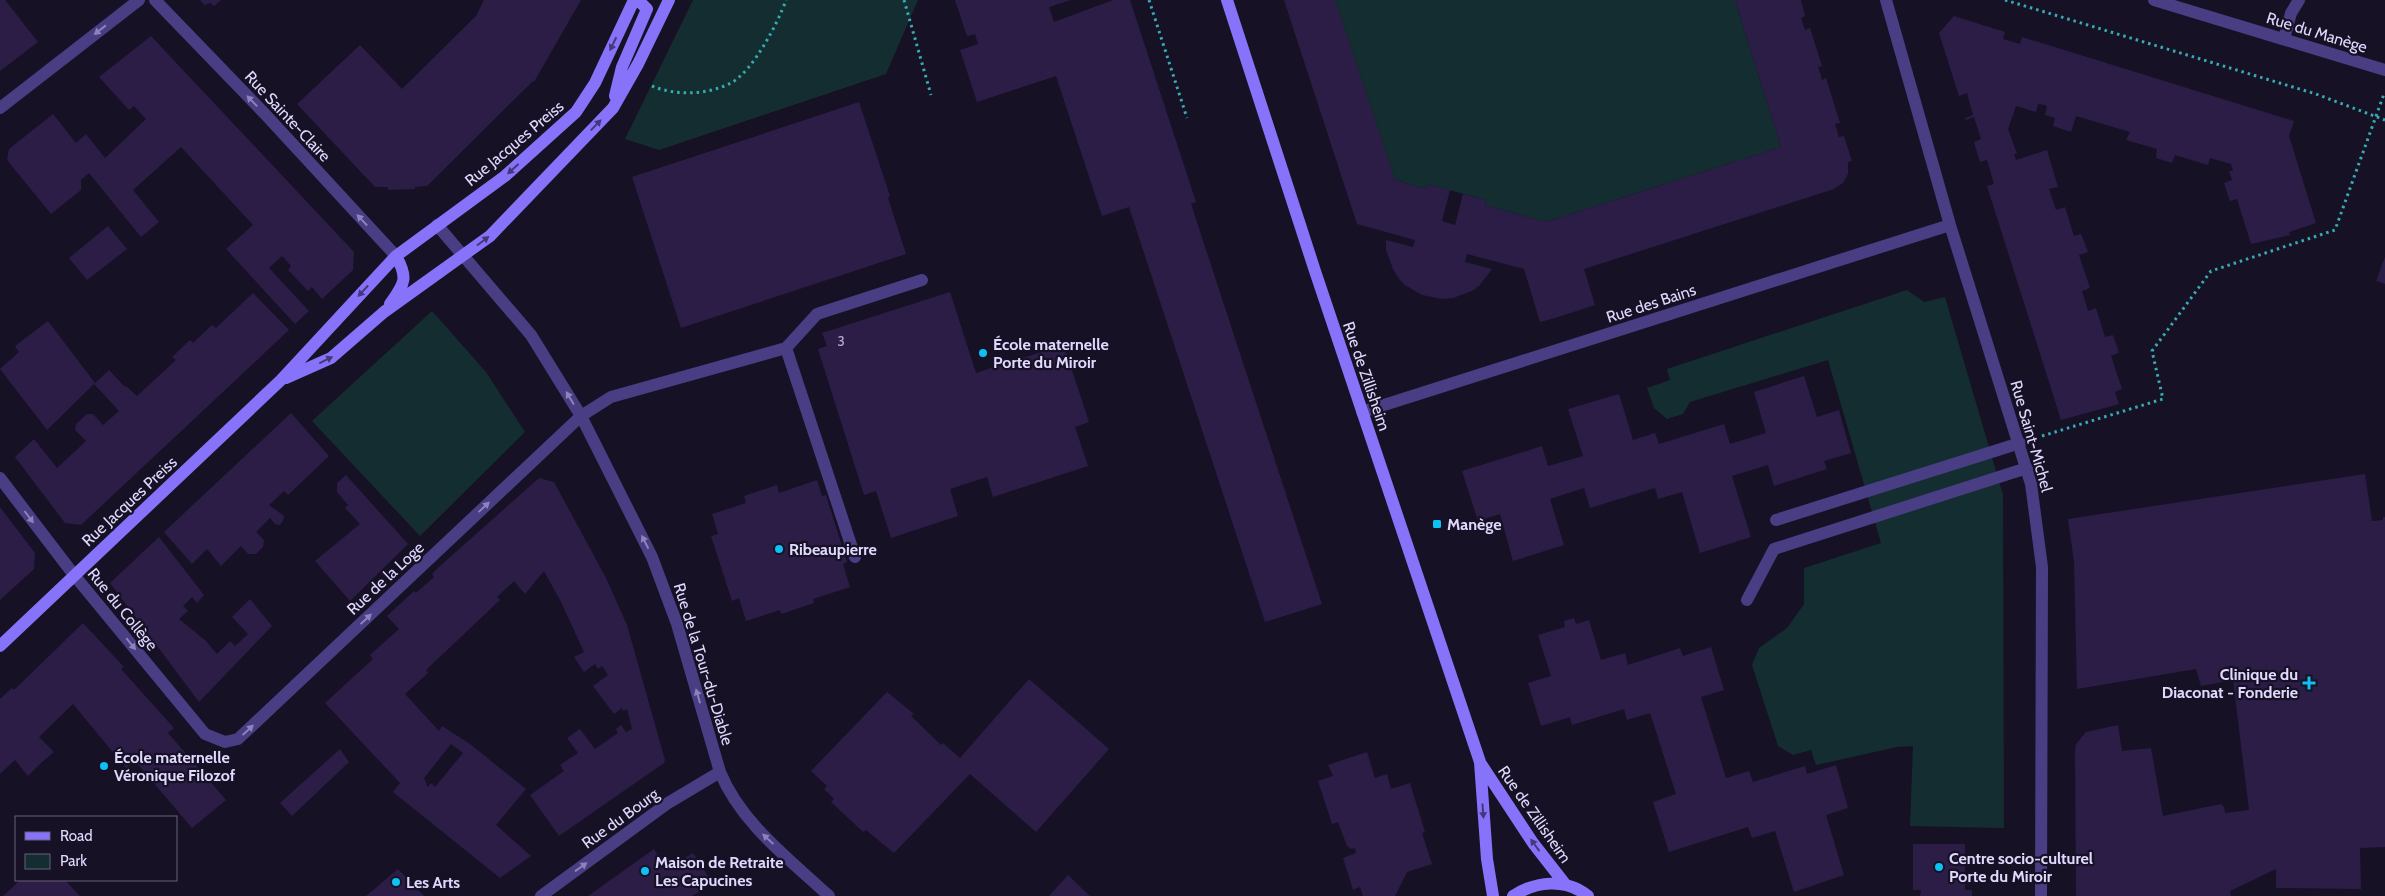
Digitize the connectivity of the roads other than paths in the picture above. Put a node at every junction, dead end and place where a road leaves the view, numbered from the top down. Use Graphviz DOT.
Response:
graph roads {
  1 [pos="139,0"];
  2 [pos="155,0"];
  3 [pos="634,0"];
  4 [pos="638,0"];
  5 [pos="669,0"];
  6 [pos="1227,0"];
  7 [pos="1886,0"];
  8 [pos="2154,0"];
  9 [pos="2299,0"];
  10 [pos="2284,39"];
  11 [pos="2385,70"];
  12 [pos="0,108"];
  13 [pos="613,108"];
  14 [pos="437,225"];
  15 [pos="1950,225"];
  16 [pos="396,256"];
  17 [pos="464,256"];
  18 [pos="922,280"];
  19 [pos="384,312"];
  20 [pos="786,348"];
  21 [pos="281,380"];
  22 [pos="1362,412"];
  23 [pos="581,416"];
  24 [pos="2020,443"];
  25 [pos="2027,468"];
  26 [pos="0,478"];
  27 [pos="1776,520"];
  28 [pos="855,557"];
  29 [pos="74,575"];
  30 [pos="1747,600"];
  31 [pos="0,646"];
  32 [pos="205,734"];
  33 [pos="1480,762"];
  34 [pos="720,772"];
  35 [pos="1565,884"];
  36 [pos="541,896"];
  37 [pos="829,896"];
  38 [pos="1494,896"];
  39 [pos="1513,896"];
  40 [pos="1588,896"];
  41 [pos="2041,896"];
  1 -- 12 [label="street, one-way"];
  16 -- 2 [label="street, Rue Sainte-Claire, one-way"];
  3 -- 14 [label="main road, Rue Jacques Preiss, one-way"];
  4 -- 13 [label="main road"];
  5 -- 13 [label="main road, Rue Jacques Preiss"];
  6 -- 22 [label="main road, Rue de Zillisheim"];
  7 -- 15 [label="street, Rue Saint-Michel"];
  8 -- 10 [label="street, Rue du Manège"];
  9 -- 10 [label="street"];
  10 -- 11 [label="street, Rue du Manège"];
  17 -- 13 [label="main road, Rue Jacques Preiss, one-way"];
  14 -- 16 [label="main road, Rue Jacques Preiss"];
  14 -- 17 [label="street, Rue de la Tour-du-Diable"];
  15 -- 22 [label="street, Rue des Bains"];
  15 -- 24 [label="street, Rue Saint-Michel"];
  16 -- 19 [label="main road, Rue Jacques Preiss"];
  16 -- 21 [label="main road, Rue Jacques Preiss, one-way"];
  17 -- 19 [label="main road, Rue Jacques Preiss"];
  23 -- 17 [label="street, Rue de la Tour-du-Diable, one-way"];
  18 -- 20 [label="street"];
  21 -- 19 [label="main road, Rue Jacques Preiss, one-way"];
  20 -- 23 [label="street"];
  20 -- 28 [label="street"];
  21 -- 29 [label="main road, Rue Jacques Preiss"];
  22 -- 33 [label="main road, Rue de Zillisheim"];
  32 -- 23 [label="street, Rue de la Loge, one-way"];
  34 -- 23 [label="street, Rue de la Tour-du-Diable, one-way"];
  24 -- 25 [label="street, Rue Saint-Michel"];
  24 -- 27 [label="street"];
  25 -- 30 [label="street"];
  25 -- 41 [label="street, Rue Saint-Michel"];
  26 -- 29 [label="street, Rue du Collège, one-way"];
  29 -- 31 [label="main road, Rue Jacques Preiss"];
  29 -- 32 [label="street, Rue du Collège, one-way"];
  35 -- 33 [label="main road, Rue de Zillisheim, one-way"];
  33 -- 38 [label="main road, Rue de Zillisheim, one-way"];
  36 -- 34 [label="street, Rue du Bourg, one-way"];
  37 -- 34 [label="street, Rue de la Tour-du-Diable, one-way"];
  35 -- 39 [label="main road"];
  35 -- 40 [label="main road"];
}
